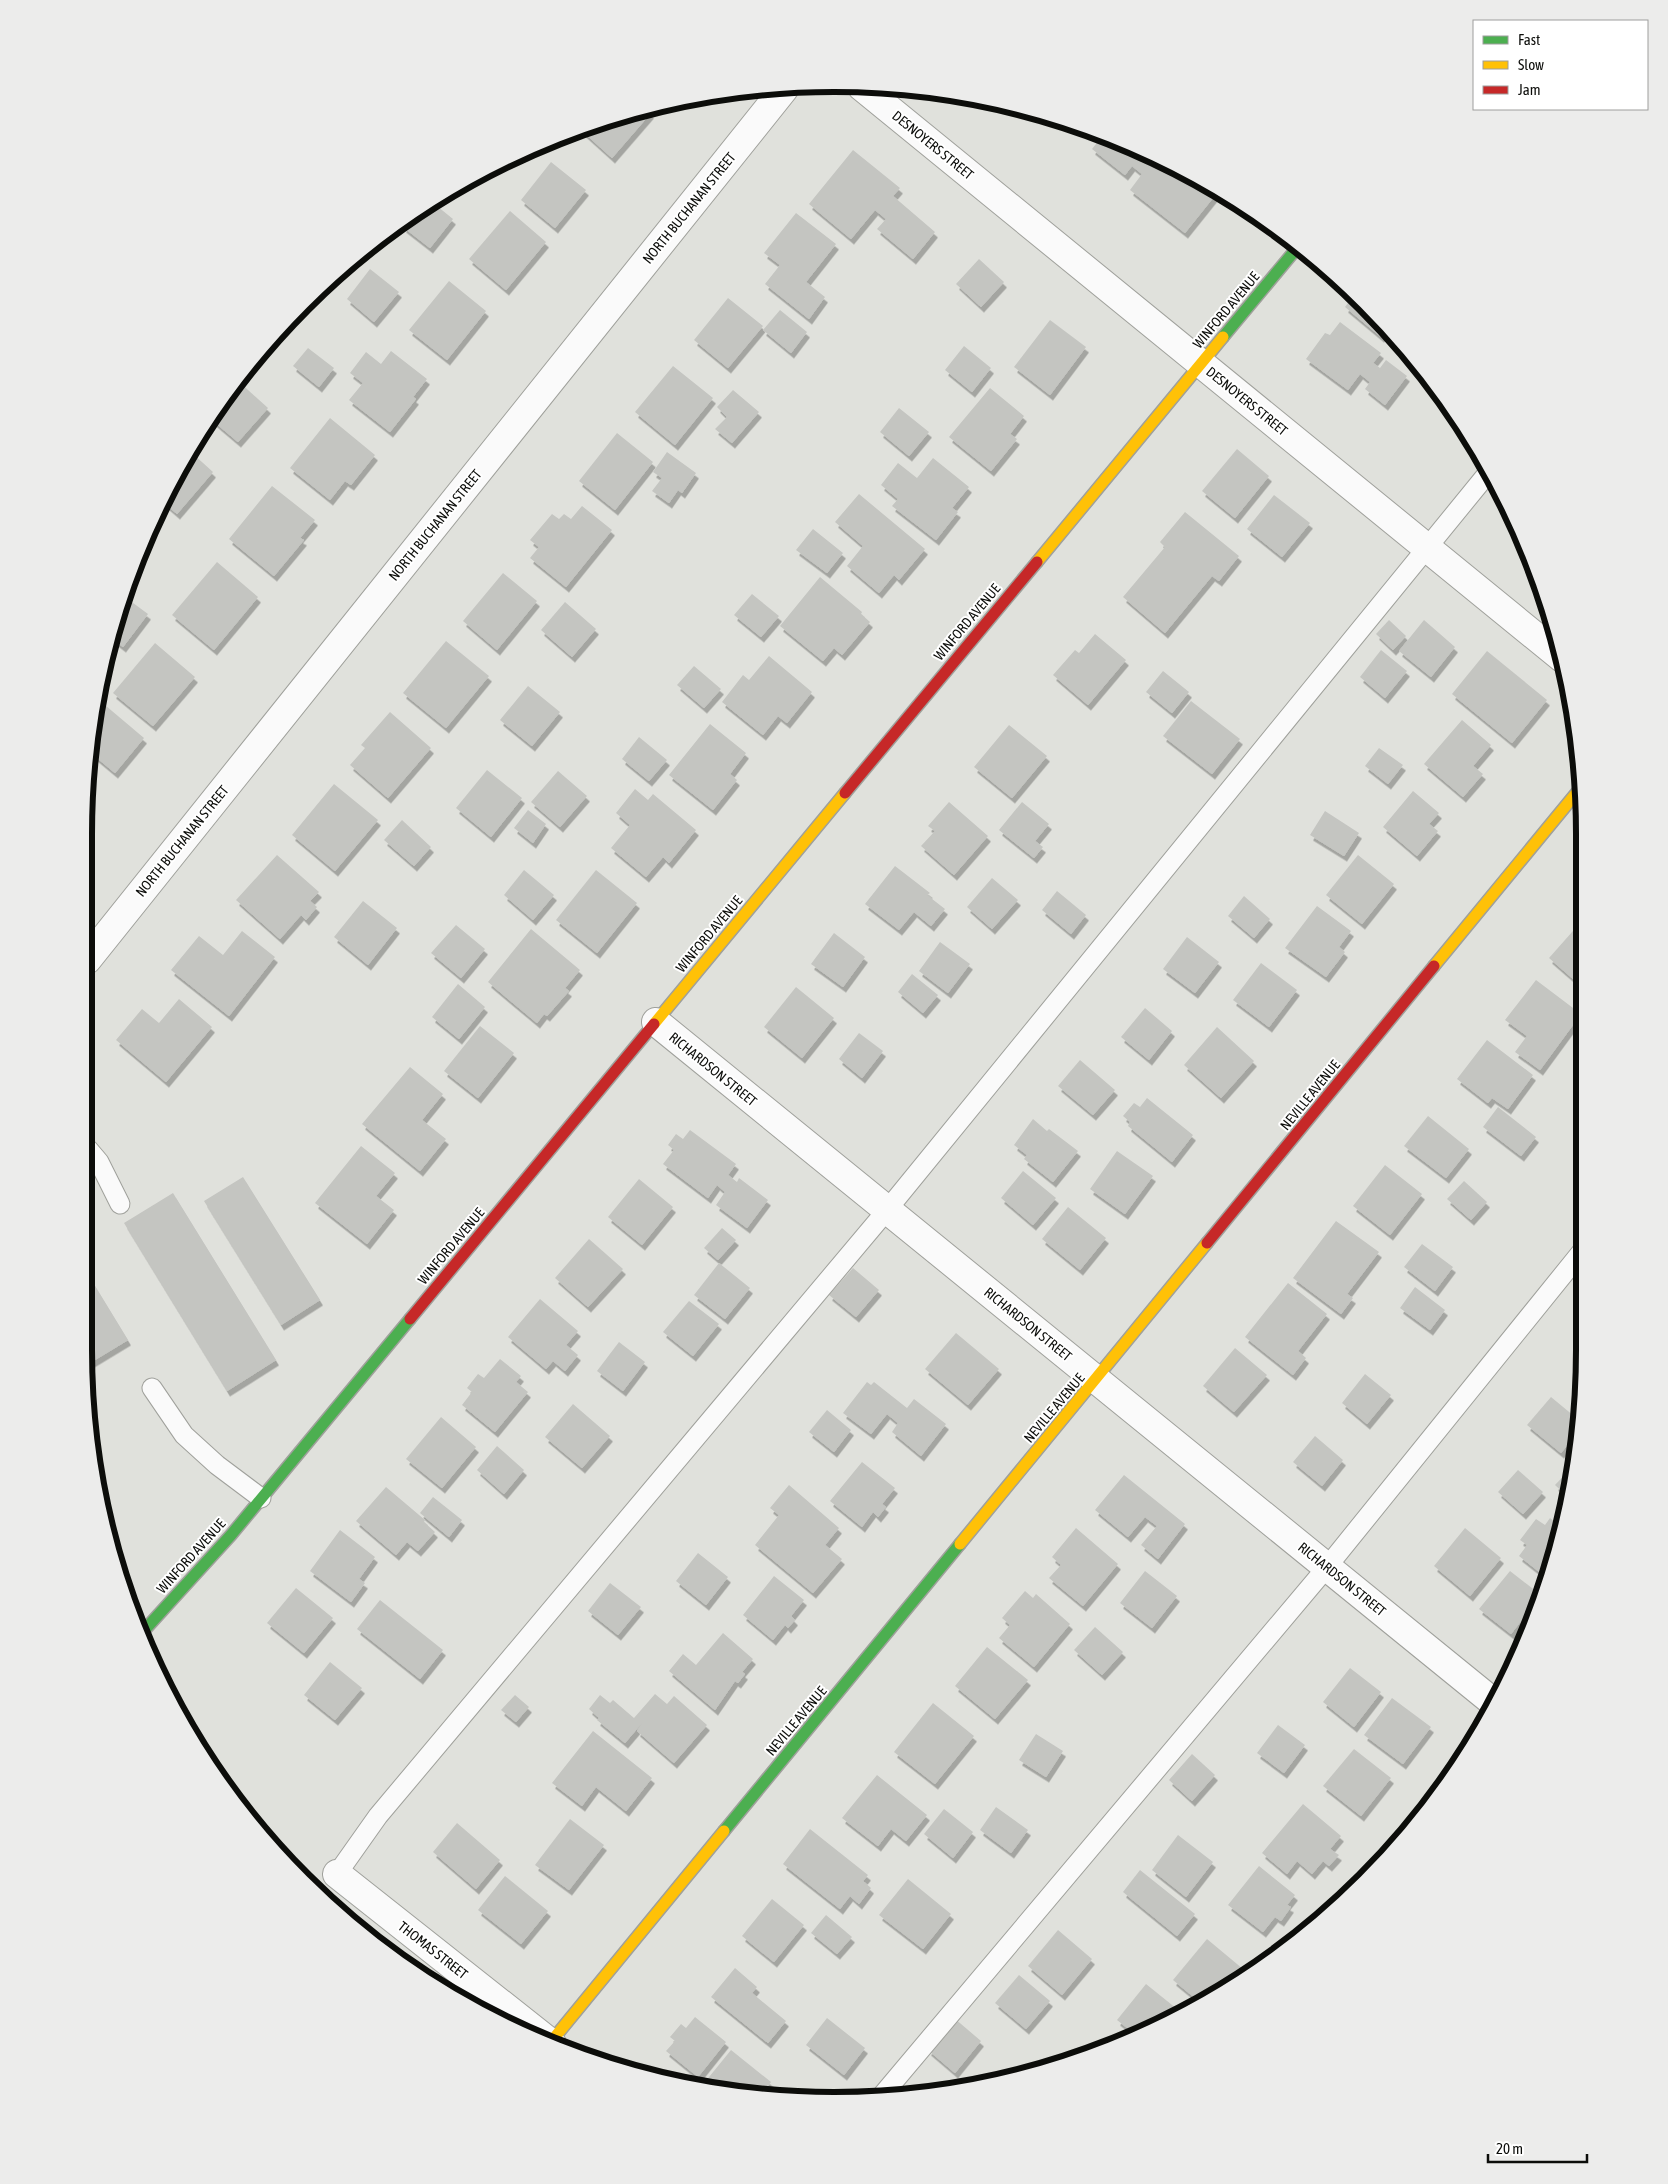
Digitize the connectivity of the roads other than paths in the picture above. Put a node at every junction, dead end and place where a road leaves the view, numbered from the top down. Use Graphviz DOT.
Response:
graph roads {
  1 [pos="871,94"];
  2 [pos="779,95"];
  3 [pos="1293,253"];
  4 [pos="1201,363"];
  5 [pos="1484,478"];
  6 [pos="1427,547"];
  7 [pos="1552,650"];
  8 [pos="1574,795"];
  9 [pos="92,954"];
  10 [pos="656,1022"];
  11 [pos="92,1154"];
  12 [pos="120,1204"];
  13 [pos="887,1210"];
  14 [pos="1576,1259"];
  15 [pos="1096,1380"];
  16 [pos="152,1388"];
  17 [pos="262,1498"];
  18 [pos="1327,1567"];
  19 [pos="147,1628"];
  20 [pos="1488,1698"];
  21 [pos="337,1874"];
  22 [pos="528,2025"];
  23 [pos="556,2037"];
  24 [pos="887,2089"];
  1 -- 4 [label="street, DESNOYERS STREET"];
  2 -- 9 [label="street, NORTH BUCHANAN STREET"];
  3 -- 4 [label="street, WINFORD AVENUE"];
  4 -- 6 [label="street, DESNOYERS STREET"];
  4 -- 10 [label="street, WINFORD AVENUE"];
  5 -- 6 [label="lane"];
  6 -- 7 [label="street, DESNOYERS STREET"];
  6 -- 13 [label="lane"];
  8 -- 15 [label="street, NEVILLE AVENUE"];
  10 -- 13 [label="street, RICHARDSON STREET"];
  10 -- 17 [label="street, WINFORD AVENUE"];
  11 -- 12 [label="lane"];
  13 -- 15 [label="street, RICHARDSON STREET"];
  13 -- 21 [label="lane"];
  14 -- 18 [label="lane"];
  15 -- 18 [label="street, RICHARDSON STREET"];
  15 -- 23 [label="street, NEVILLE AVENUE"];
  16 -- 17 [label="lane"];
  17 -- 19 [label="street, WINFORD AVENUE"];
  18 -- 20 [label="street, RICHARDSON STREET"];
  18 -- 24 [label="lane"];
  21 -- 22 [label="street, THOMAS STREET"];
}
